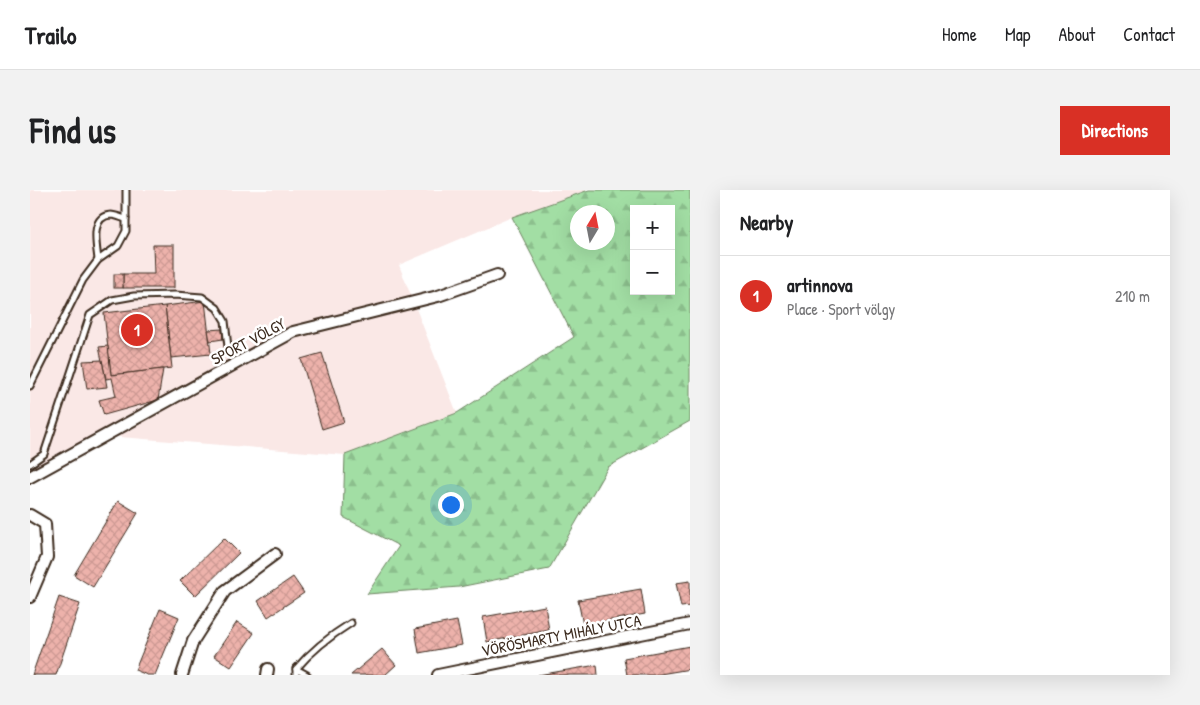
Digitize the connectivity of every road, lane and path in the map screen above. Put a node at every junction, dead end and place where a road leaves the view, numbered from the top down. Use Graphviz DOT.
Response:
graph roads {
  1 [pos="126,190"];
  2 [pos="126,219"];
  3 [pos="98,260"];
  4 [pos="497,275"];
  5 [pos="228,347"];
  6 [pos="30,386"];
  7 [pos="30,464"];
  8 [pos="30,477"];
  9 [pos="30,515"];
  10 [pos="274,554"];
  11 [pos="30,597"];
  12 [pos="351,623"];
  13 [pos="690,624"];
  14 [pos="296,672"];
  15 [pos="182,675"];
  16 [pos="307,675"];
  17 [pos="438,675"];
  1 -- 2 [label="lane"];
  2 -- 3 [label="lane"];
  2 -- 3 [label="lane"];
  3 -- 6 [label="lane"];
  4 -- 8 [label="street, SPORT VÖLGY"];
  5 -- 7 [label="lane"];
  9 -- 11 [label="street"];
  10 -- 15 [label="street"];
  12 -- 14 [label="lane"];
  13 -- 17 [label="street, VÖRÖSMARTY MIHÁLY UTCA"];
  14 -- 16 [label="lane"];
}
